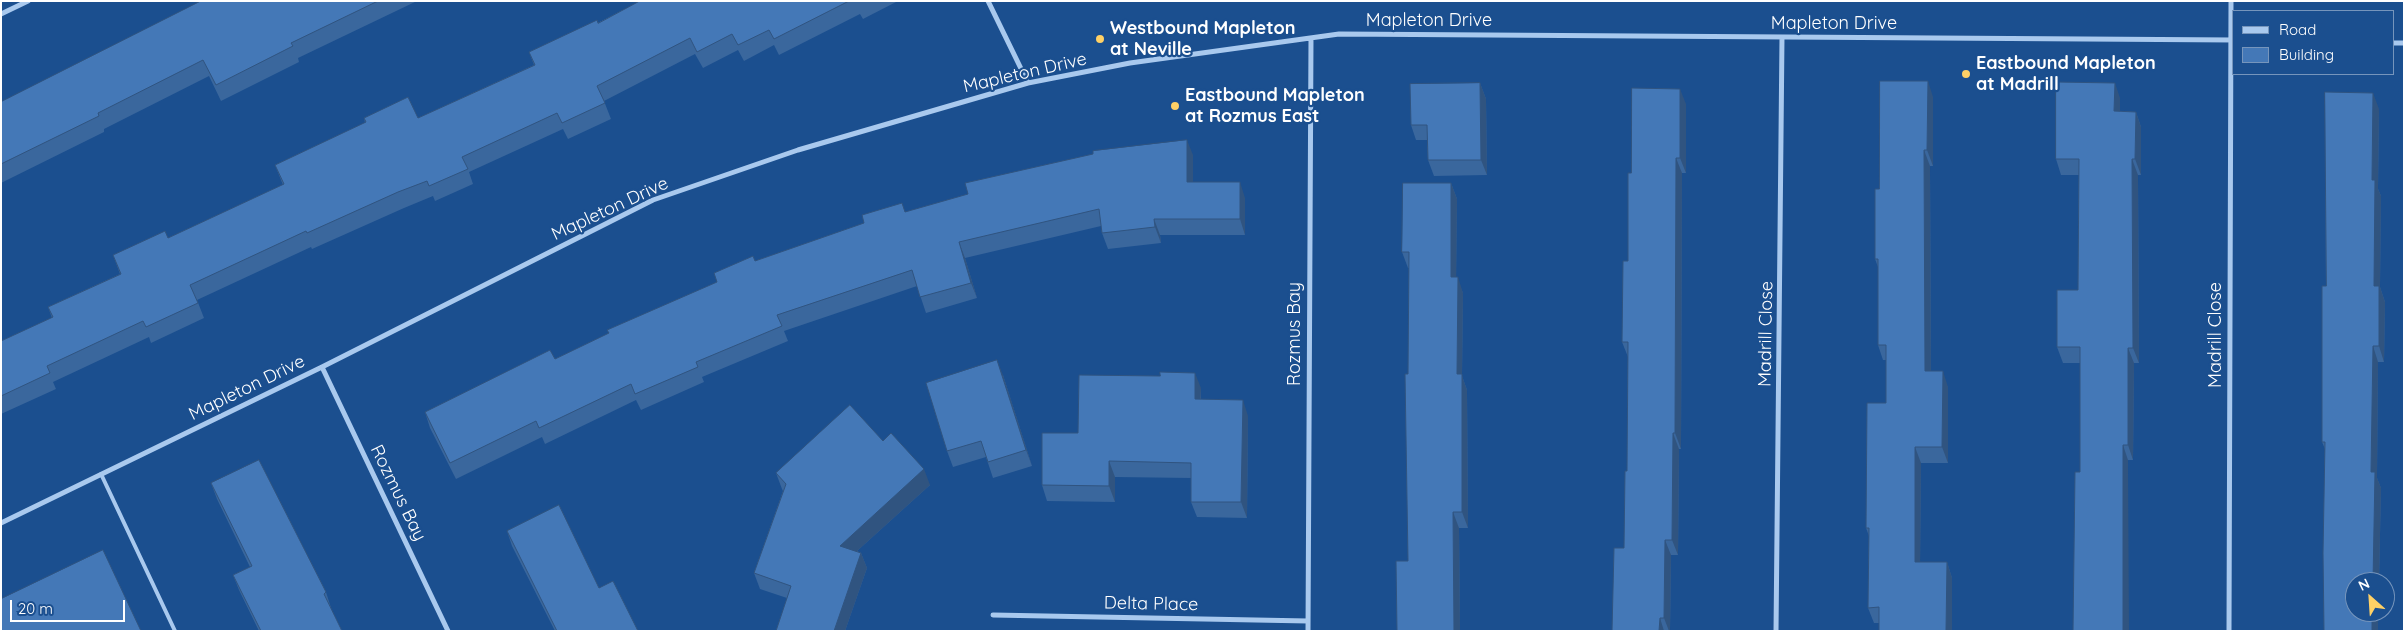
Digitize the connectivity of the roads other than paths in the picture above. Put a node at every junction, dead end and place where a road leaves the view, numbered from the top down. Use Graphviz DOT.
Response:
graph roads {
  1 [pos="28,1"];
  2 [pos="988,1"];
  3 [pos="2231,1"];
  4 [pos="1,14"];
  5 [pos="1782,37"];
  6 [pos="1311,38"];
  7 [pos="2232,40"];
  8 [pos="1028,83"];
  9 [pos="322,367"];
  10 [pos="101,474"];
  11 [pos="1,523"];
  12 [pos="993,615"];
  13 [pos="1308,621"];
  14 [pos="175,631"];
  15 [pos="448,631"];
  16 [pos="1308,631"];
  17 [pos="1776,631"];
  18 [pos="2229,631"];
  1 -- 4 [label="street"];
  2 -- 8 [label="street"];
  3 -- 7 [label="street, Madrill Close"];
  5 -- 6 [label="street, Mapleton Drive"];
  5 -- 7 [label="street, Mapleton Drive"];
  5 -- 17 [label="street, Madrill Close"];
  6 -- 8 [label="street, Mapleton Drive"];
  6 -- 13 [label="street, Rozmus Bay"];
  7 -- 18 [label="street, Madrill Close"];
  8 -- 9 [label="street, Mapleton Drive"];
  9 -- 10 [label="street, Mapleton Drive"];
  9 -- 15 [label="street, Rozmus Bay"];
  10 -- 11 [label="street, Mapleton Drive"];
  10 -- 14 [label="lane"];
  12 -- 13 [label="street, Delta Place"];
  13 -- 16 [label="street, Rozmus Bay"];
}
